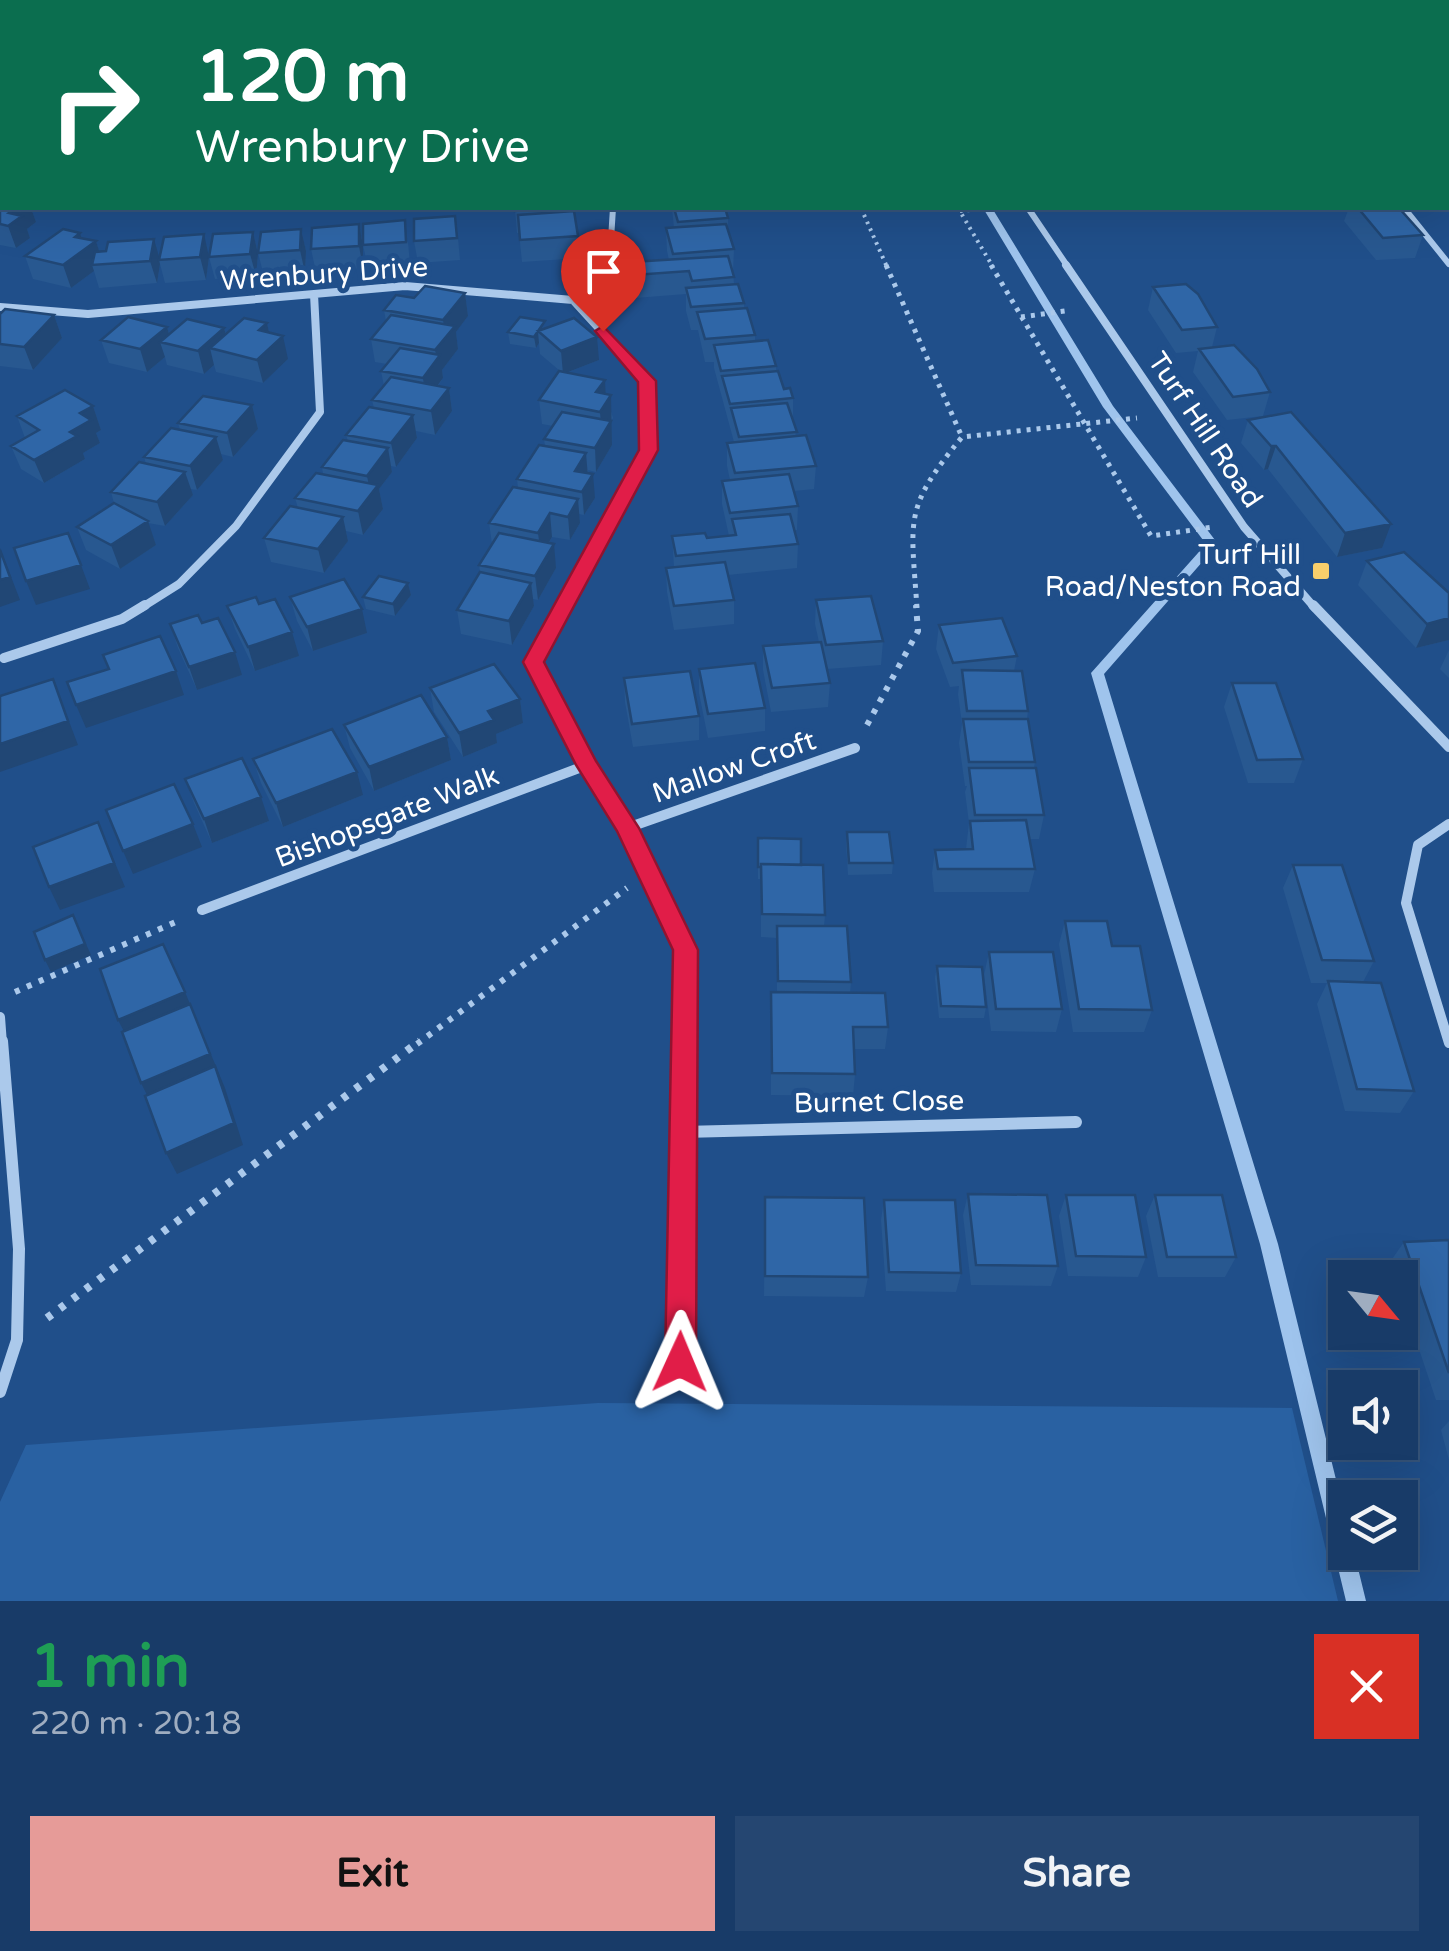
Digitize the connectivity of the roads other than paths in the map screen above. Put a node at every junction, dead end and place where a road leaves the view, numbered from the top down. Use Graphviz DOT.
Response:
graph roads {
  1 [pos="612,210"];
  2 [pos="1029,210"];
  3 [pos="1406,210"];
  4 [pos="1449,264"];
  5 [pos="314,294"];
  6 [pos="572,300"];
  7 [pos="0,306"];
  8 [pos="4,658"];
  9 [pos="1449,747"];
  10 [pos="855,748"];
  11 [pos="587,765"];
  12 [pos="1449,824"];
  13 [pos="627,828"];
  14 [pos="202,910"];
  15 [pos="0,1017"];
  16 [pos="1449,1043"];
  17 [pos="1076,1122"];
  18 [pos="683,1132"];
  19 [pos="680,1362"];
  20 [pos="0,1392"];
  1 -- 6 [label="street"];
  2 -- 9 [label="street, Turf Hill Road"];
  3 -- 4 [label="street"];
  5 -- 6 [label="street, Wrenbury Drive"];
  5 -- 7 [label="street, Wrenbury Drive"];
  5 -- 8 [label="street"];
  6 -- 11 [label="street"];
  10 -- 13 [label="street, Mallow Croft"];
  11 -- 13 [label="street"];
  11 -- 14 [label="street, Bishopsgate Walk"];
  12 -- 16 [label="street"];
  13 -- 18 [label="street"];
  15 -- 20 [label="street"];
  17 -- 18 [label="street, Burnet Close"];
  18 -- 19 [label="street"];
}
